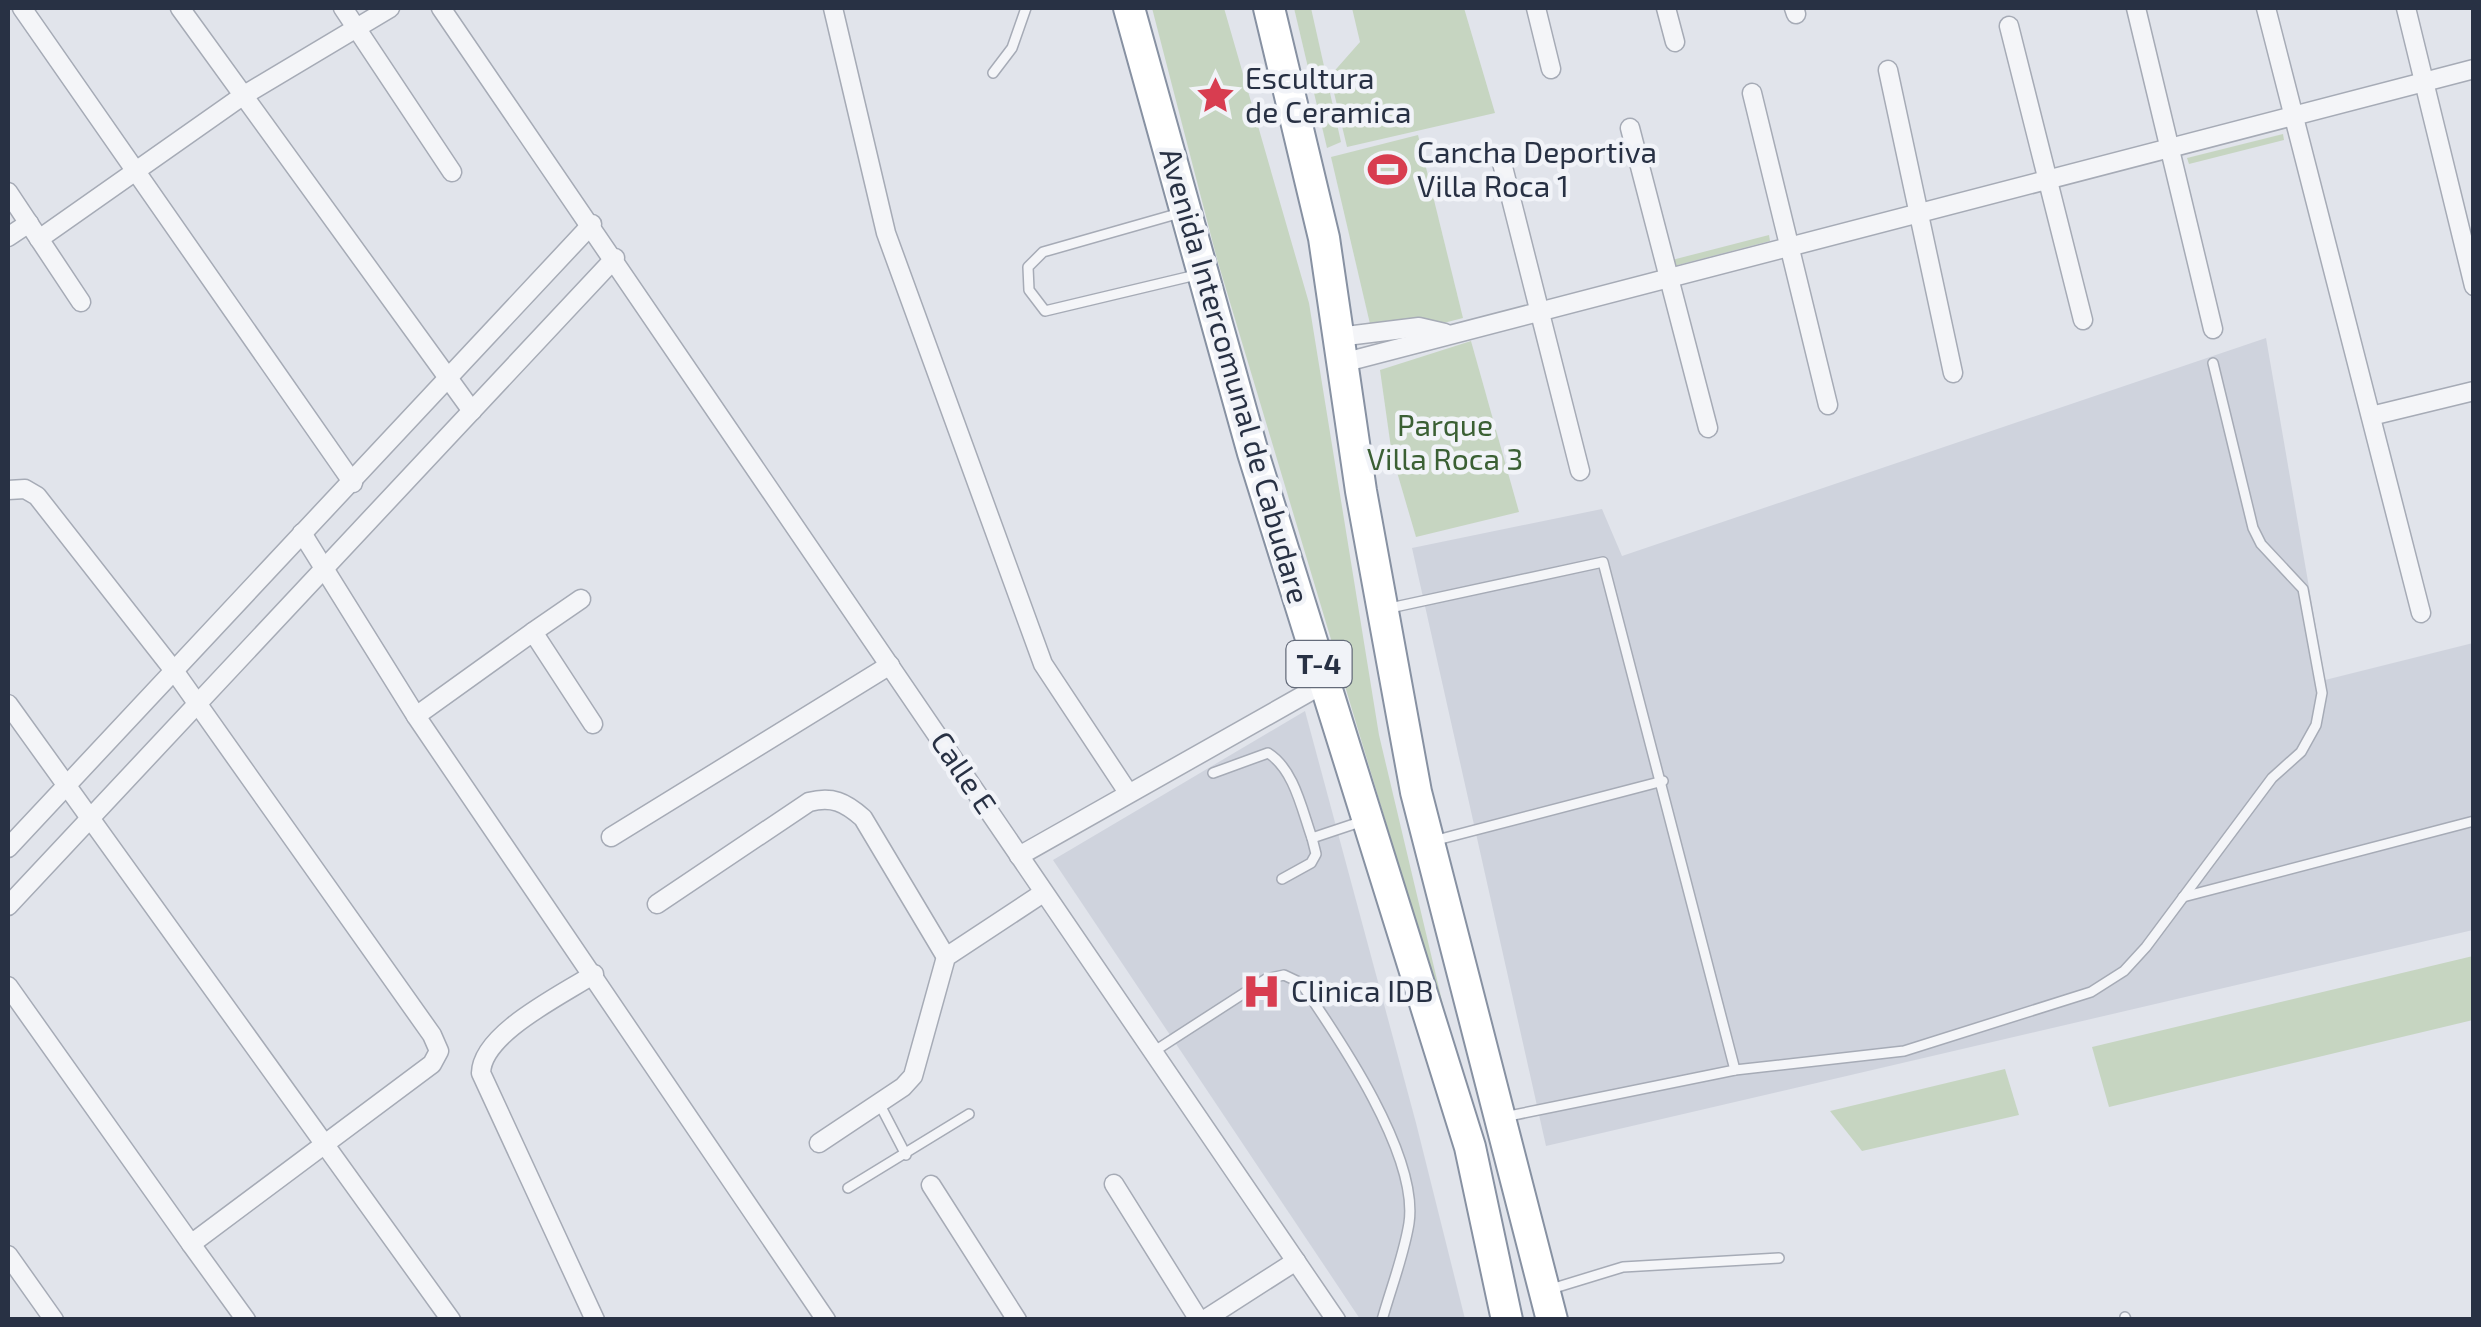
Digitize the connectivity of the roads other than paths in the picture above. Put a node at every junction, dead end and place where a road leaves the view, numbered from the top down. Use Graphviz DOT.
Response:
graph roads {
  1 [pos="22,8"];
  2 [pos="180,8"];
  3 [pos="343,8"];
  4 [pos="390,8"];
  5 [pos="441,8"];
  6 [pos="832,8"];
  7 [pos="1026,8"];
  8 [pos="1129,8"];
  9 [pos="1269,8"];
  10 [pos="1536,8"];
  11 [pos="1666,8"];
  12 [pos="2136,8"];
  13 [pos="2266,8"];
  14 [pos="2406,8"];
  15 [pos="2009,26"];
  16 [pos="356,28"];
  17 [pos="1675,42"];
  18 [pos="2474,69"];
  19 [pos="1551,70"];
  20 [pos="1888,70"];
  21 [pos="992,73"];
  22 [pos="2423,81"];
  23 [pos="1752,93"];
  24 [pos="241,97"];
  25 [pos="2294,115"];
  26 [pos="1630,128"];
  27 [pos="2171,145"];
  28 [pos="1502,163"];
  29 [pos="134,170"];
  30 [pos="452,172"];
  31 [pos="2048,179"];
  32 [pos="8,192"];
  33 [pos="1186,212"];
  34 [pos="1918,212"];
  35 [pos="592,224"];
  36 [pos="34,231"];
  37 [pos="8,238"];
  38 [pos="1789,246"];
  39 [pos="614,258"];
  40 [pos="1203,274"];
  41 [pos="1669,278"];
  42 [pos="2474,286"];
  43 [pos="81,302"];
  44 [pos="1540,312"];
  45 [pos="2083,320"];
  46 [pos="2214,329"];
  47 [pos="1445,333"];
  48 [pos="1340,350"];
  49 [pos="2213,363"];
  50 [pos="1953,372"];
  51 [pos="449,381"];
  52 [pos="2474,391"];
  53 [pos="1828,405"];
  54 [pos="472,411"];
  55 [pos="2371,416"];
  56 [pos="1708,428"];
  57 [pos="1580,471"];
  58 [pos="352,483"];
  59 [pos="8,490"];
  60 [pos="302,533"];
  61 [pos="325,570"];
  62 [pos="582,598"];
  63 [pos="1383,610"];
  64 [pos="2421,613"];
  65 [pos="533,632"];
  66 [pos="890,665"];
  67 [pos="174,672"];
  68 [pos="1325,683"];
  69 [pos="8,704"];
  70 [pos="198,704"];
  71 [pos="416,716"];
  72 [pos="593,724"];
  73 [pos="1213,773"];
  74 [pos="1663,781"];
  75 [pos="68,785"];
  76 [pos="1128,791"];
  77 [pos="90,818"];
  78 [pos="1368,819"];
  79 [pos="2474,821"];
  80 [pos="611,837"];
  81 [pos="1312,838"];
  82 [pos="1429,842"];
  83 [pos="8,848"];
  84 [pos="1019,856"];
  85 [pos="1282,878"];
  86 [pos="1044,893"];
  87 [pos="2182,897"];
  88 [pos="657,904"];
  89 [pos="8,906"];
  90 [pos="946,957"];
  91 [pos="594,974"];
  92 [pos="8,986"];
  93 [pos="1153,1052"];
  94 [pos="1735,1070"];
  95 [pos="879,1103"];
  96 [pos="969,1114"];
  97 [pos="1502,1117"];
  98 [pos="820,1143"];
  99 [pos="322,1146"];
  100 [pos="906,1155"];
  101 [pos="1114,1184"];
  102 [pos="931,1186"];
  103 [pos="848,1188"];
  104 [pos="191,1244"];
  105 [pos="8,1255"];
  106 [pos="1779,1258"];
  107 [pos="1296,1262"];
  108 [pos="1547,1299"];
  109 [pos="54,1320"];
  110 [pos="246,1320"];
  111 [pos="451,1320"];
  112 [pos="595,1320"];
  113 [pos="826,1320"];
  114 [pos="1017,1320"];
  115 [pos="1202,1320"];
  116 [pos="1336,1320"];
  117 [pos="1382,1320"];
  118 [pos="1508,1320"];
  119 [pos="1562,1320"];
  1 -- 29 [label="street"];
  2 -- 24 [label="street"];
  3 -- 16 [label="street"];
  4 -- 16 [label="street"];
  5 -- 35 [label="street, Calle E"];
  6 -- 76 [label="street"];
  7 -- 21 [label="lane"];
  8 -- 33 [label="highway, Avenida Intercomunal de Cabudare / T-4"];
  9 -- 48 [label="highway, T-4"];
  10 -- 19 [label="street"];
  11 -- 17 [label="street"];
  12 -- 27 [label="street"];
  13 -- 25 [label="street"];
  14 -- 22 [label="street"];
  15 -- 31 [label="street"];
  16 -- 24 [label="street"];
  16 -- 30 [label="street"];
  18 -- 22 [label="street"];
  20 -- 34 [label="street"];
  22 -- 25 [label="street"];
  22 -- 42 [label="street"];
  23 -- 38 [label="street"];
  24 -- 29 [label="street"];
  24 -- 51 [label="street"];
  25 -- 27 [label="street"];
  25 -- 55 [label="street"];
  26 -- 41 [label="street"];
  27 -- 31 [label="street"];
  27 -- 46 [label="street"];
  28 -- 44 [label="street"];
  29 -- 36 [label="street"];
  29 -- 58 [label="street"];
  31 -- 34 [label="street"];
  31 -- 45 [label="street"];
  32 -- 36 [label="street"];
  33 -- 40 [label="highway, Avenida Intercomunal de Cabudare / T-4"];
  33 -- 40 [label="lane"];
  34 -- 38 [label="street"];
  34 -- 50 [label="street"];
  35 -- 39 [label="street, Calle E"];
  35 -- 51 [label="street"];
  36 -- 37 [label="street"];
  36 -- 43 [label="street"];
  38 -- 41 [label="street"];
  38 -- 53 [label="street"];
  39 -- 54 [label="street"];
  39 -- 66 [label="street, Calle E"];
  40 -- 68 [label="highway, Avenida Intercomunal de Cabudare / T-4"];
  41 -- 44 [label="street"];
  41 -- 56 [label="street"];
  44 -- 47 [label="street"];
  44 -- 57 [label="street"];
  47 -- 48 [label="street"];
  47 -- 48 [label="street"];
  48 -- 63 [label="highway, T-4"];
  49 -- 87 [label="lane"];
  51 -- 54 [label="street"];
  51 -- 58 [label="street"];
  52 -- 55 [label="street"];
  54 -- 61 [label="street"];
  55 -- 64 [label="street"];
  58 -- 60 [label="street"];
  59 -- 67 [label="street"];
  60 -- 61 [label="street"];
  60 -- 67 [label="street"];
  61 -- 70 [label="street"];
  61 -- 71 [label="street"];
  62 -- 65 [label="street"];
  63 -- 74 [label="lane"];
  63 -- 82 [label="highway, T-4"];
  65 -- 71 [label="street"];
  65 -- 72 [label="street"];
  66 -- 80 [label="street"];
  66 -- 84 [label="street, Calle E"];
  67 -- 70 [label="street"];
  67 -- 75 [label="street"];
  68 -- 76 [label="street"];
  68 -- 78 [label="highway, Avenida Intercomunal de Cabudare / T-4"];
  69 -- 75 [label="street"];
  70 -- 77 [label="street"];
  70 -- 99 [label="street"];
  71 -- 91 [label="street"];
  73 -- 81 [label="lane"];
  74 -- 82 [label="lane"];
  74 -- 94 [label="lane"];
  75 -- 77 [label="street"];
  75 -- 83 [label="street"];
  76 -- 84 [label="street"];
  77 -- 89 [label="street"];
  77 -- 99 [label="street"];
  78 -- 81 [label="lane"];
  78 -- 118 [label="highway, Avenida Intercomunal de Cabudare / T-4"];
  79 -- 87 [label="lane"];
  81 -- 85 [label="lane"];
  82 -- 97 [label="highway, T-4"];
  84 -- 86 [label="street, Calle E"];
  86 -- 90 [label="street"];
  86 -- 93 [label="street, Calle E"];
  87 -- 94 [label="lane"];
  88 -- 90 [label="street"];
  90 -- 95 [label="street"];
  91 -- 112 [label="street"];
  91 -- 113 [label="street"];
  92 -- 104 [label="street"];
  93 -- 107 [label="street, Calle E"];
  93 -- 117 [label="lane"];
  94 -- 97 [label="lane"];
  95 -- 98 [label="street"];
  95 -- 100 [label="lane"];
  96 -- 100 [label="lane"];
  97 -- 108 [label="highway, T-4"];
  99 -- 104 [label="street"];
  99 -- 111 [label="street"];
  100 -- 103 [label="lane"];
  101 -- 115 [label="street"];
  102 -- 114 [label="street"];
  104 -- 110 [label="street"];
  105 -- 109 [label="street"];
  106 -- 108 [label="lane"];
  107 -- 115 [label="street"];
  107 -- 116 [label="street, Calle E"];
  108 -- 119 [label="street"];
}
